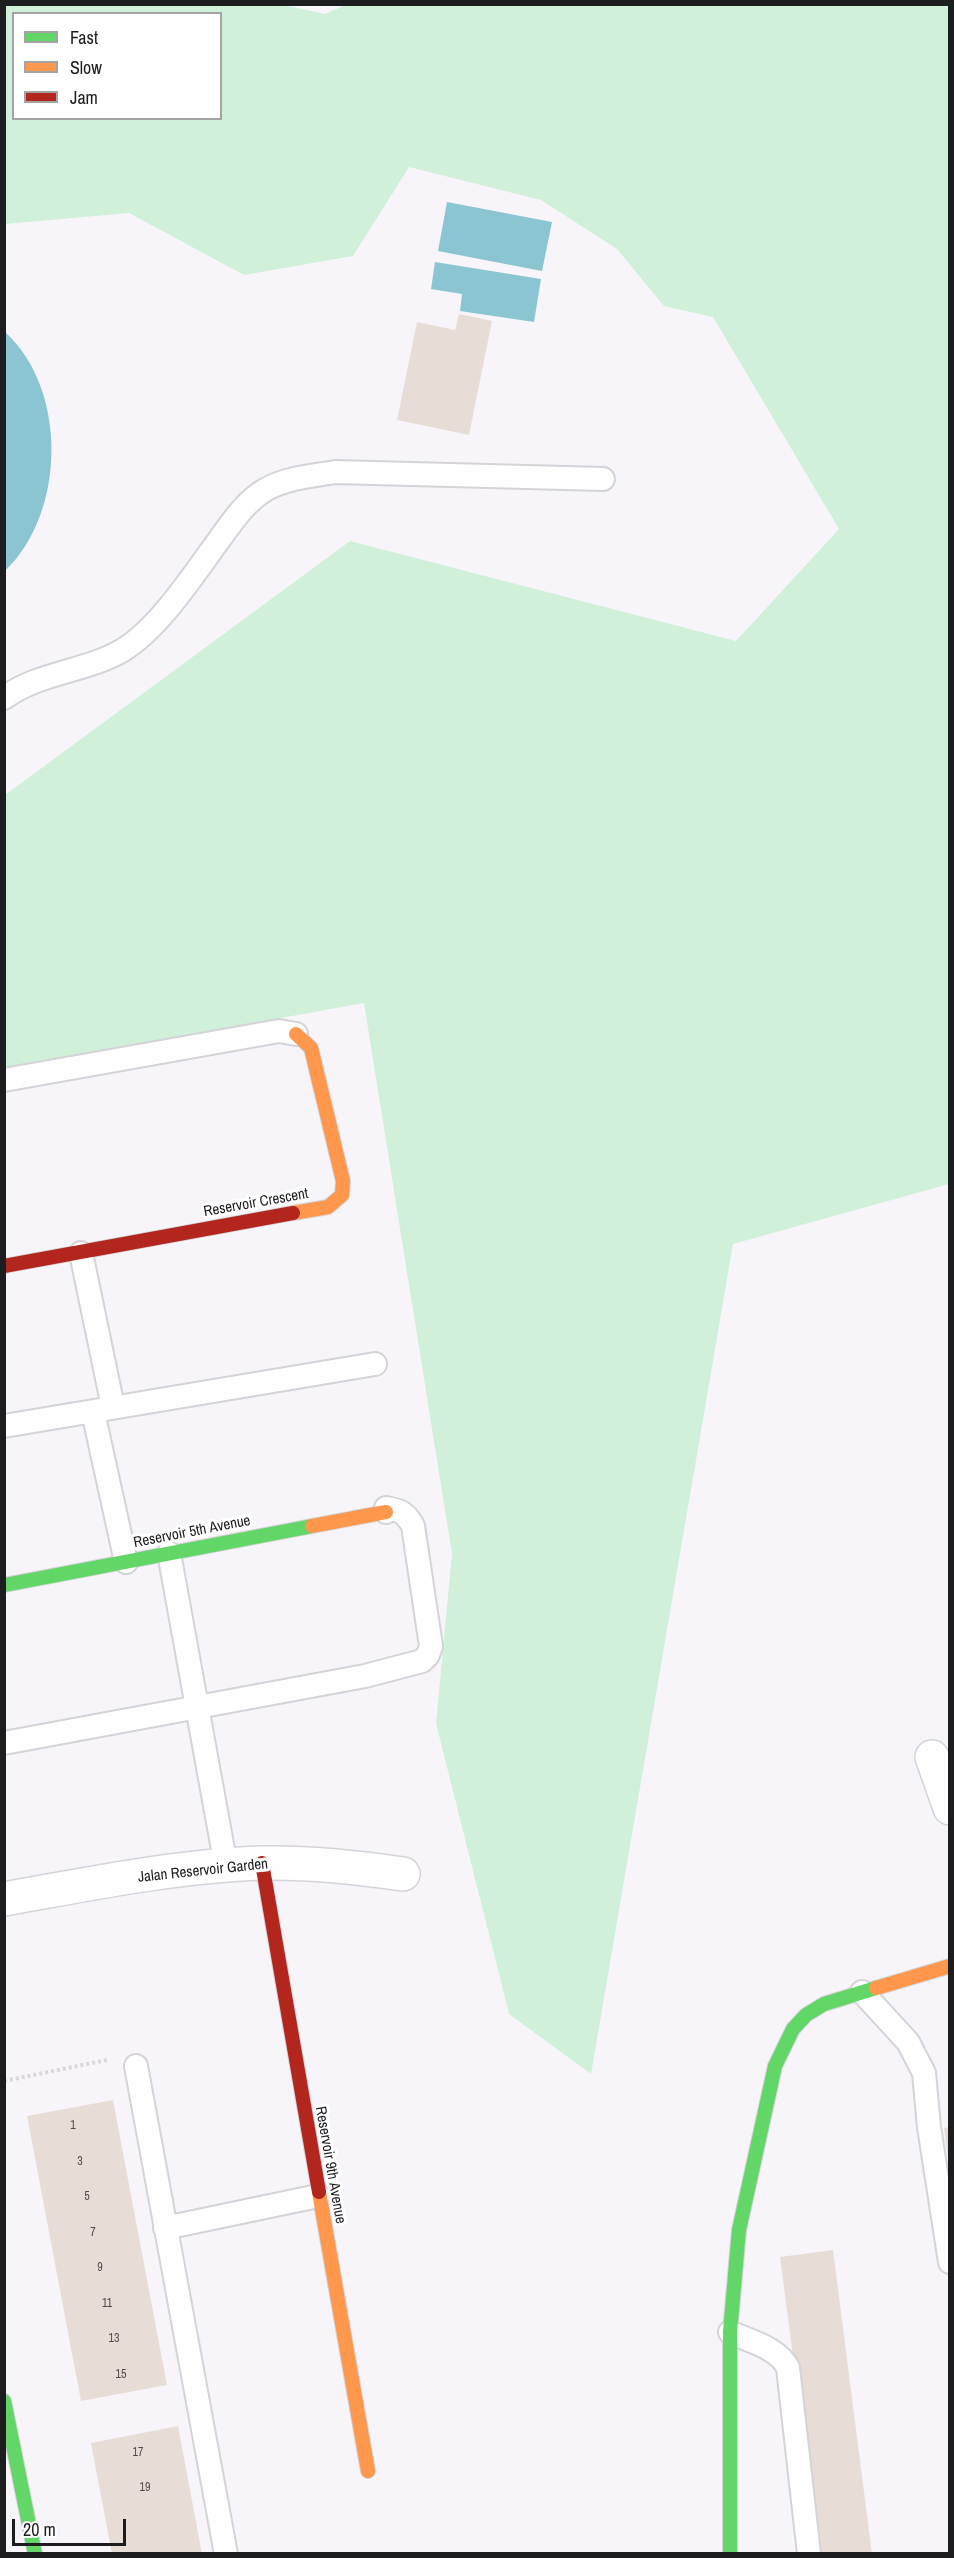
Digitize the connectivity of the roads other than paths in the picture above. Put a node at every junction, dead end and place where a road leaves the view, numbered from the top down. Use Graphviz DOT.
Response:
graph roads {
  1 [pos="603,479"];
  2 [pos="4,698"];
  3 [pos="296,1034"];
  4 [pos="4,1080"];
  5 [pos="81,1252"];
  6 [pos="4,1266"];
  7 [pos="375,1364"];
  8 [pos="103,1409"];
  9 [pos="4,1426"];
  10 [pos="386,1512"];
  11 [pos="169,1553"];
  12 [pos="126,1562"];
  13 [pos="4,1585"];
  14 [pos="197,1707"];
  15 [pos="4,1743"];
  16 [pos="932,1757"];
  17 [pos="950,1808"];
  18 [pos="262,1863"];
  19 [pos="226,1866"];
  20 [pos="403,1874"];
  21 [pos="4,1899"];
  22 [pos="950,1966"];
  23 [pos="862,1992"];
  24 [pos="136,2066"];
  25 [pos="318,2196"];
  26 [pos="165,2228"];
  27 [pos="950,2262"];
  28 [pos="730,2332"];
  29 [pos="4,2402"];
  30 [pos="368,2471"];
  31 [pos="35,2553"];
  32 [pos="226,2553"];
  33 [pos="730,2553"];
  34 [pos="809,2553"];
  1 -- 2 [label="lane"];
  3 -- 4 [label="lane"];
  3 -- 5 [label="street, Reservoir Crescent"];
  5 -- 6 [label="street, Reservoir Crescent"];
  5 -- 8 [label="lane"];
  7 -- 8 [label="lane"];
  8 -- 9 [label="lane"];
  8 -- 12 [label="lane"];
  10 -- 11 [label="street, Reservoir 5th Avenue"];
  10 -- 14 [label="lane"];
  11 -- 12 [label="street, Reservoir 5th Avenue"];
  11 -- 14 [label="lane"];
  12 -- 13 [label="street, Reservoir 5th Avenue"];
  14 -- 15 [label="lane"];
  14 -- 19 [label="lane"];
  16 -- 17 [label="street"];
  18 -- 19 [label="street, Jalan Reservoir Garden"];
  18 -- 20 [label="street, Jalan Reservoir Garden"];
  18 -- 25 [label="street, Reservoir 9th Avenue"];
  19 -- 21 [label="street, Jalan Reservoir Garden"];
  22 -- 23 [label="street"];
  23 -- 27 [label="lane"];
  23 -- 28 [label="street"];
  24 -- 26 [label="lane"];
  25 -- 26 [label="lane"];
  25 -- 30 [label="street, Reservoir 9th Avenue"];
  26 -- 32 [label="lane"];
  28 -- 33 [label="street"];
  28 -- 34 [label="lane"];
  29 -- 31 [label="street"];
}
